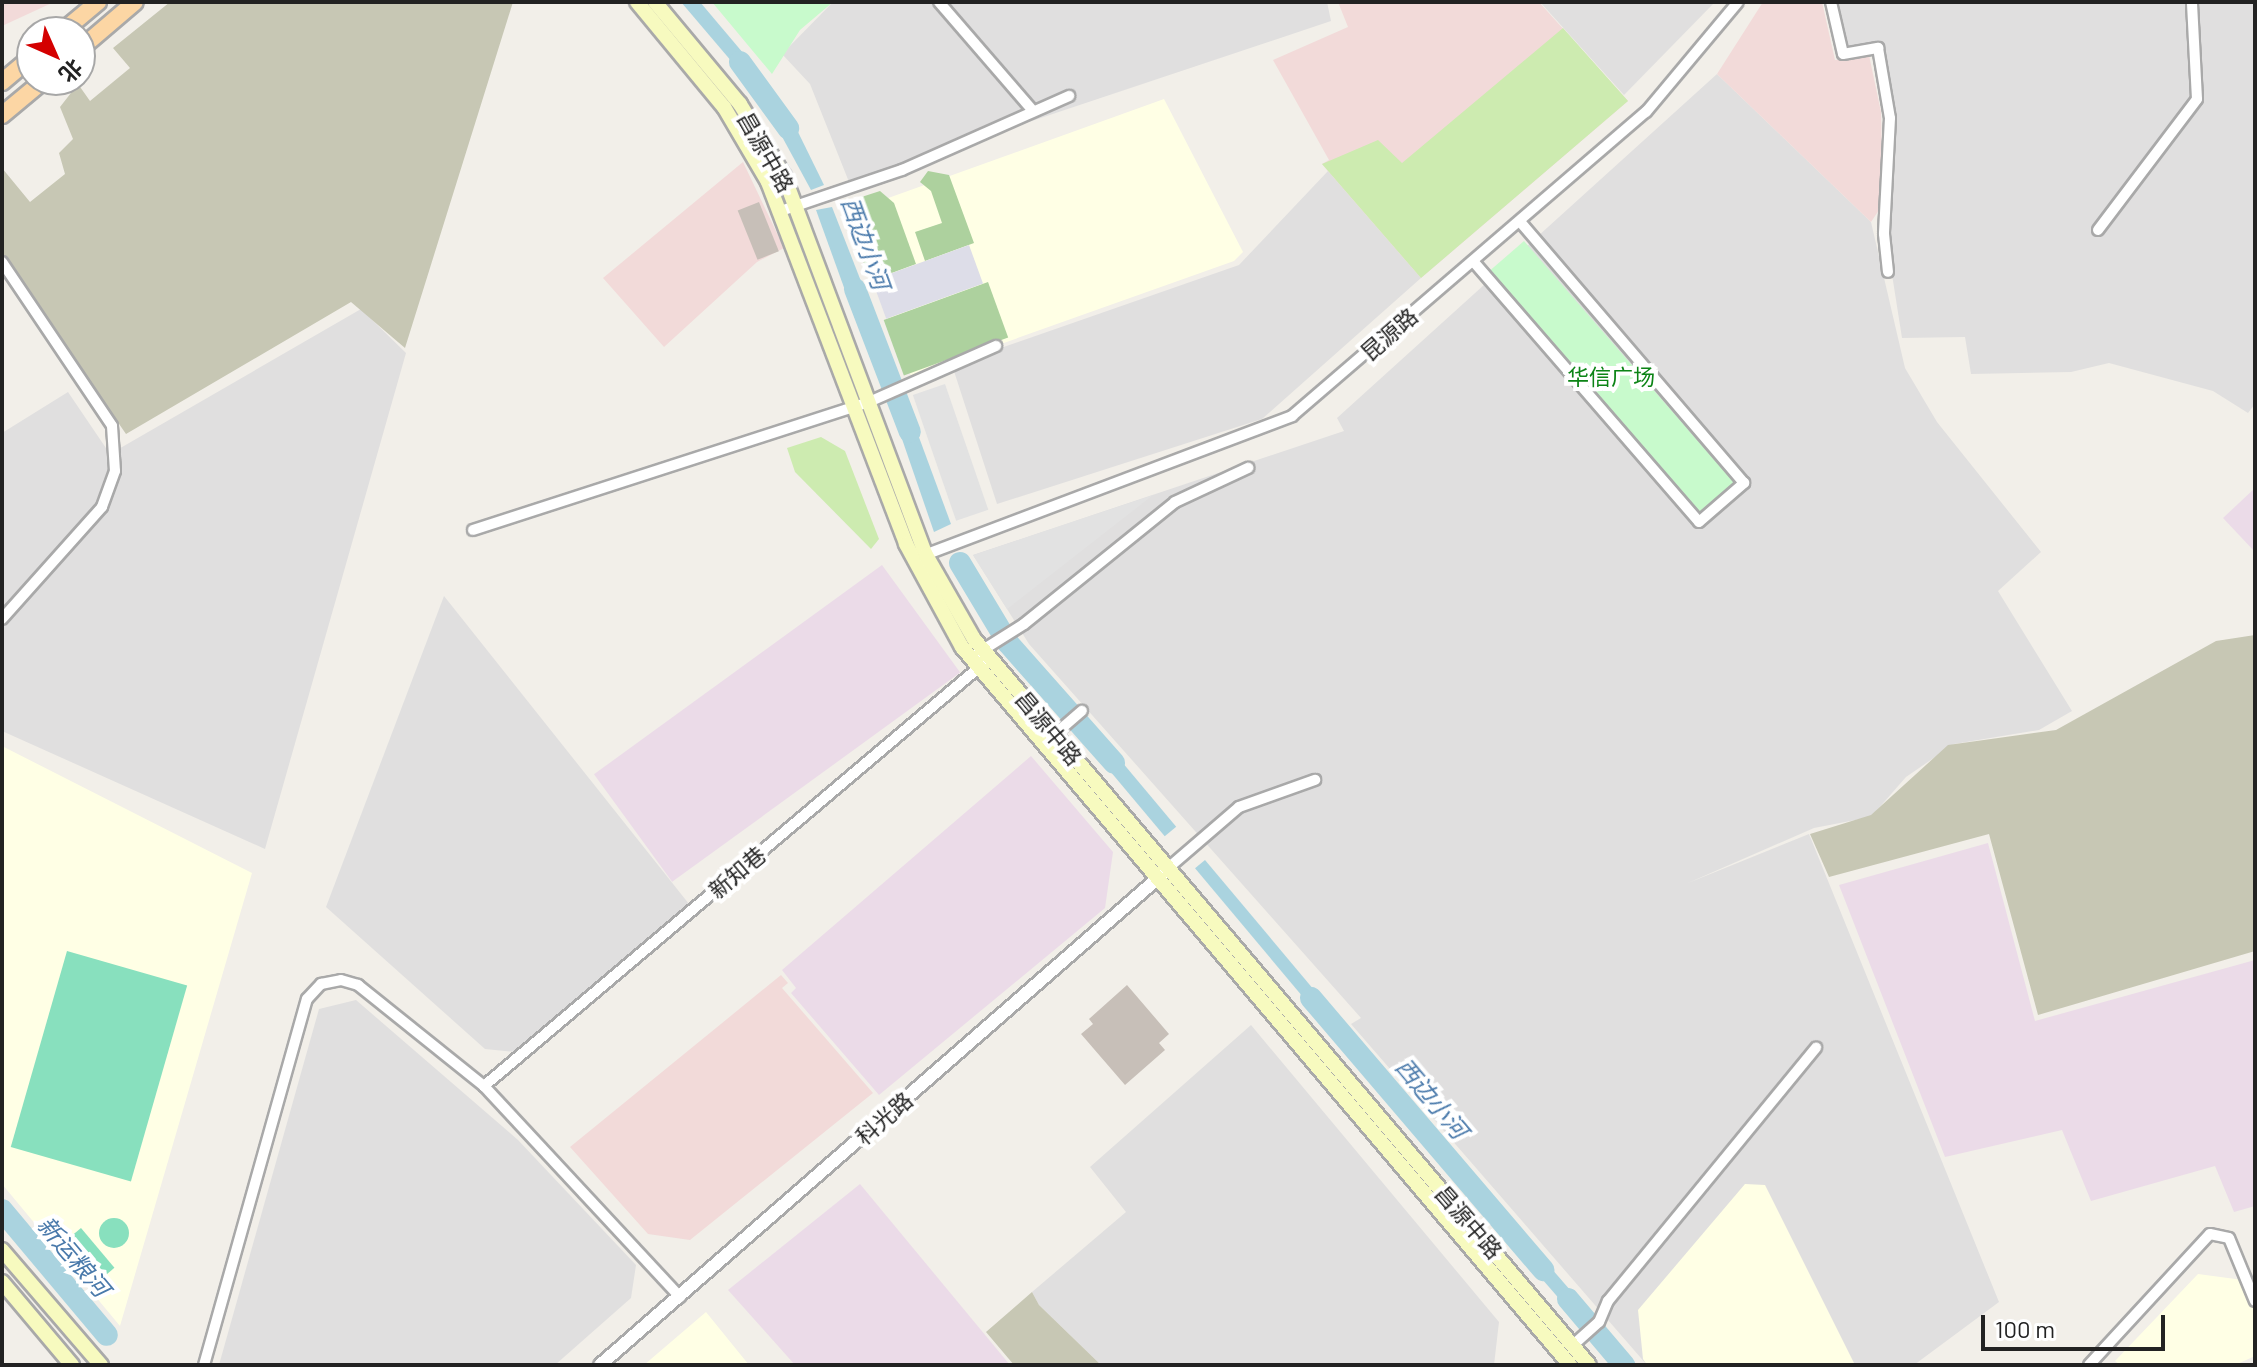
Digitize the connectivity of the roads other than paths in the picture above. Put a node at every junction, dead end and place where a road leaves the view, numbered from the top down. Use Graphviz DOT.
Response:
graph roads {
  1 [pos="98,2"];
  2 [pos="135,2"];
  3 [pos="637,2"];
  4 [pos="655,2"];
  5 [pos="939,2"];
  6 [pos="1738,2"];
  7 [pos="1831,2"];
  8 [pos="2192,2"];
  9 [pos="81,16"];
  10 [pos="96,35"];
  11 [pos="25,96"];
  12 [pos="1069,96"];
  13 [pos="1033,111"];
  14 [pos="2,115"];
  15 [pos="800,204"];
  16 [pos="781,211"];
  17 [pos="1520,222"];
  18 [pos="2098,230"];
  19 [pos="1473,261"];
  20 [pos="2,262"];
  21 [pos="1888,272"];
  22 [pos="996,346"];
  23 [pos="867,402"];
  24 [pos="1248,468"];
  25 [pos="473,530"];
  26 [pos="925,555"];
  27 [pos="2,619"];
  28 [pos="980,658"];
  29 [pos="1082,711"];
  30 [pos="1056,733"];
  31 [pos="1315,780"];
  32 [pos="1162,874"];
  33 [pos="1816,1048"];
  34 [pos="484,1086"];
  35 [pos="2,1250"];
  36 [pos="2,1282"];
  37 [pos="680,1297"];
  38 [pos="2255,1301"];
  39 [pos="1564,1358"];
  40 [pos="72,1365"];
  41 [pos="101,1365"];
  42 [pos="204,1365"];
  43 [pos="600,1365"];
  44 [pos="1589,1365"];
  45 [pos="2089,1365"];
  1 -- 9 [label="main road"];
  2 -- 10 [label="main road"];
  3 -- 16 [label="main road, 昌源中路"];
  4 -- 15 [label="main road, 昌源中路"];
  5 -- 13 [label="street"];
  6 -- 17 [label="street, 昆源路"];
  7 -- 21 [label="street"];
  8 -- 18 [label="street"];
  11 -- 14 [label="main road"];
  12 -- 13 [label="street"];
  13 -- 15 [label="street"];
  15 -- 16 [label="street"];
  15 -- 23 [label="main road, 昌源中路"];
  16 -- 23 [label="main road, 昌源中路"];
  17 -- 19 [label="street, 昆源路"];
  17 -- 19 [label="street"];
  19 -- 26 [label="street, 昆源路"];
  20 -- 27 [label="street"];
  22 -- 23 [label="street"];
  23 -- 25 [label="street"];
  23 -- 26 [label="main road, 昌源中路"];
  24 -- 28 [label="street, 新知巷"];
  26 -- 28 [label="main road, 昌源中路"];
  28 -- 30 [label="main road, 昌源中路"];
  28 -- 32 [label="main road, 昌源中路"];
  28 -- 34 [label="street, 新知巷"];
  29 -- 30 [label="street"];
  30 -- 32 [label="main road, 昌源中路"];
  31 -- 32 [label="street"];
  32 -- 37 [label="street, 科光路"];
  32 -- 39 [label="main road, 昌源中路"];
  33 -- 39 [label="street"];
  34 -- 37 [label="street"];
  34 -- 42 [label="street"];
  35 -- 41 [label="main road"];
  36 -- 40 [label="main road"];
  37 -- 43 [label="street, 科光路"];
  38 -- 45 [label="street"];
  39 -- 44 [label="main road, 昌源中路"];
}
